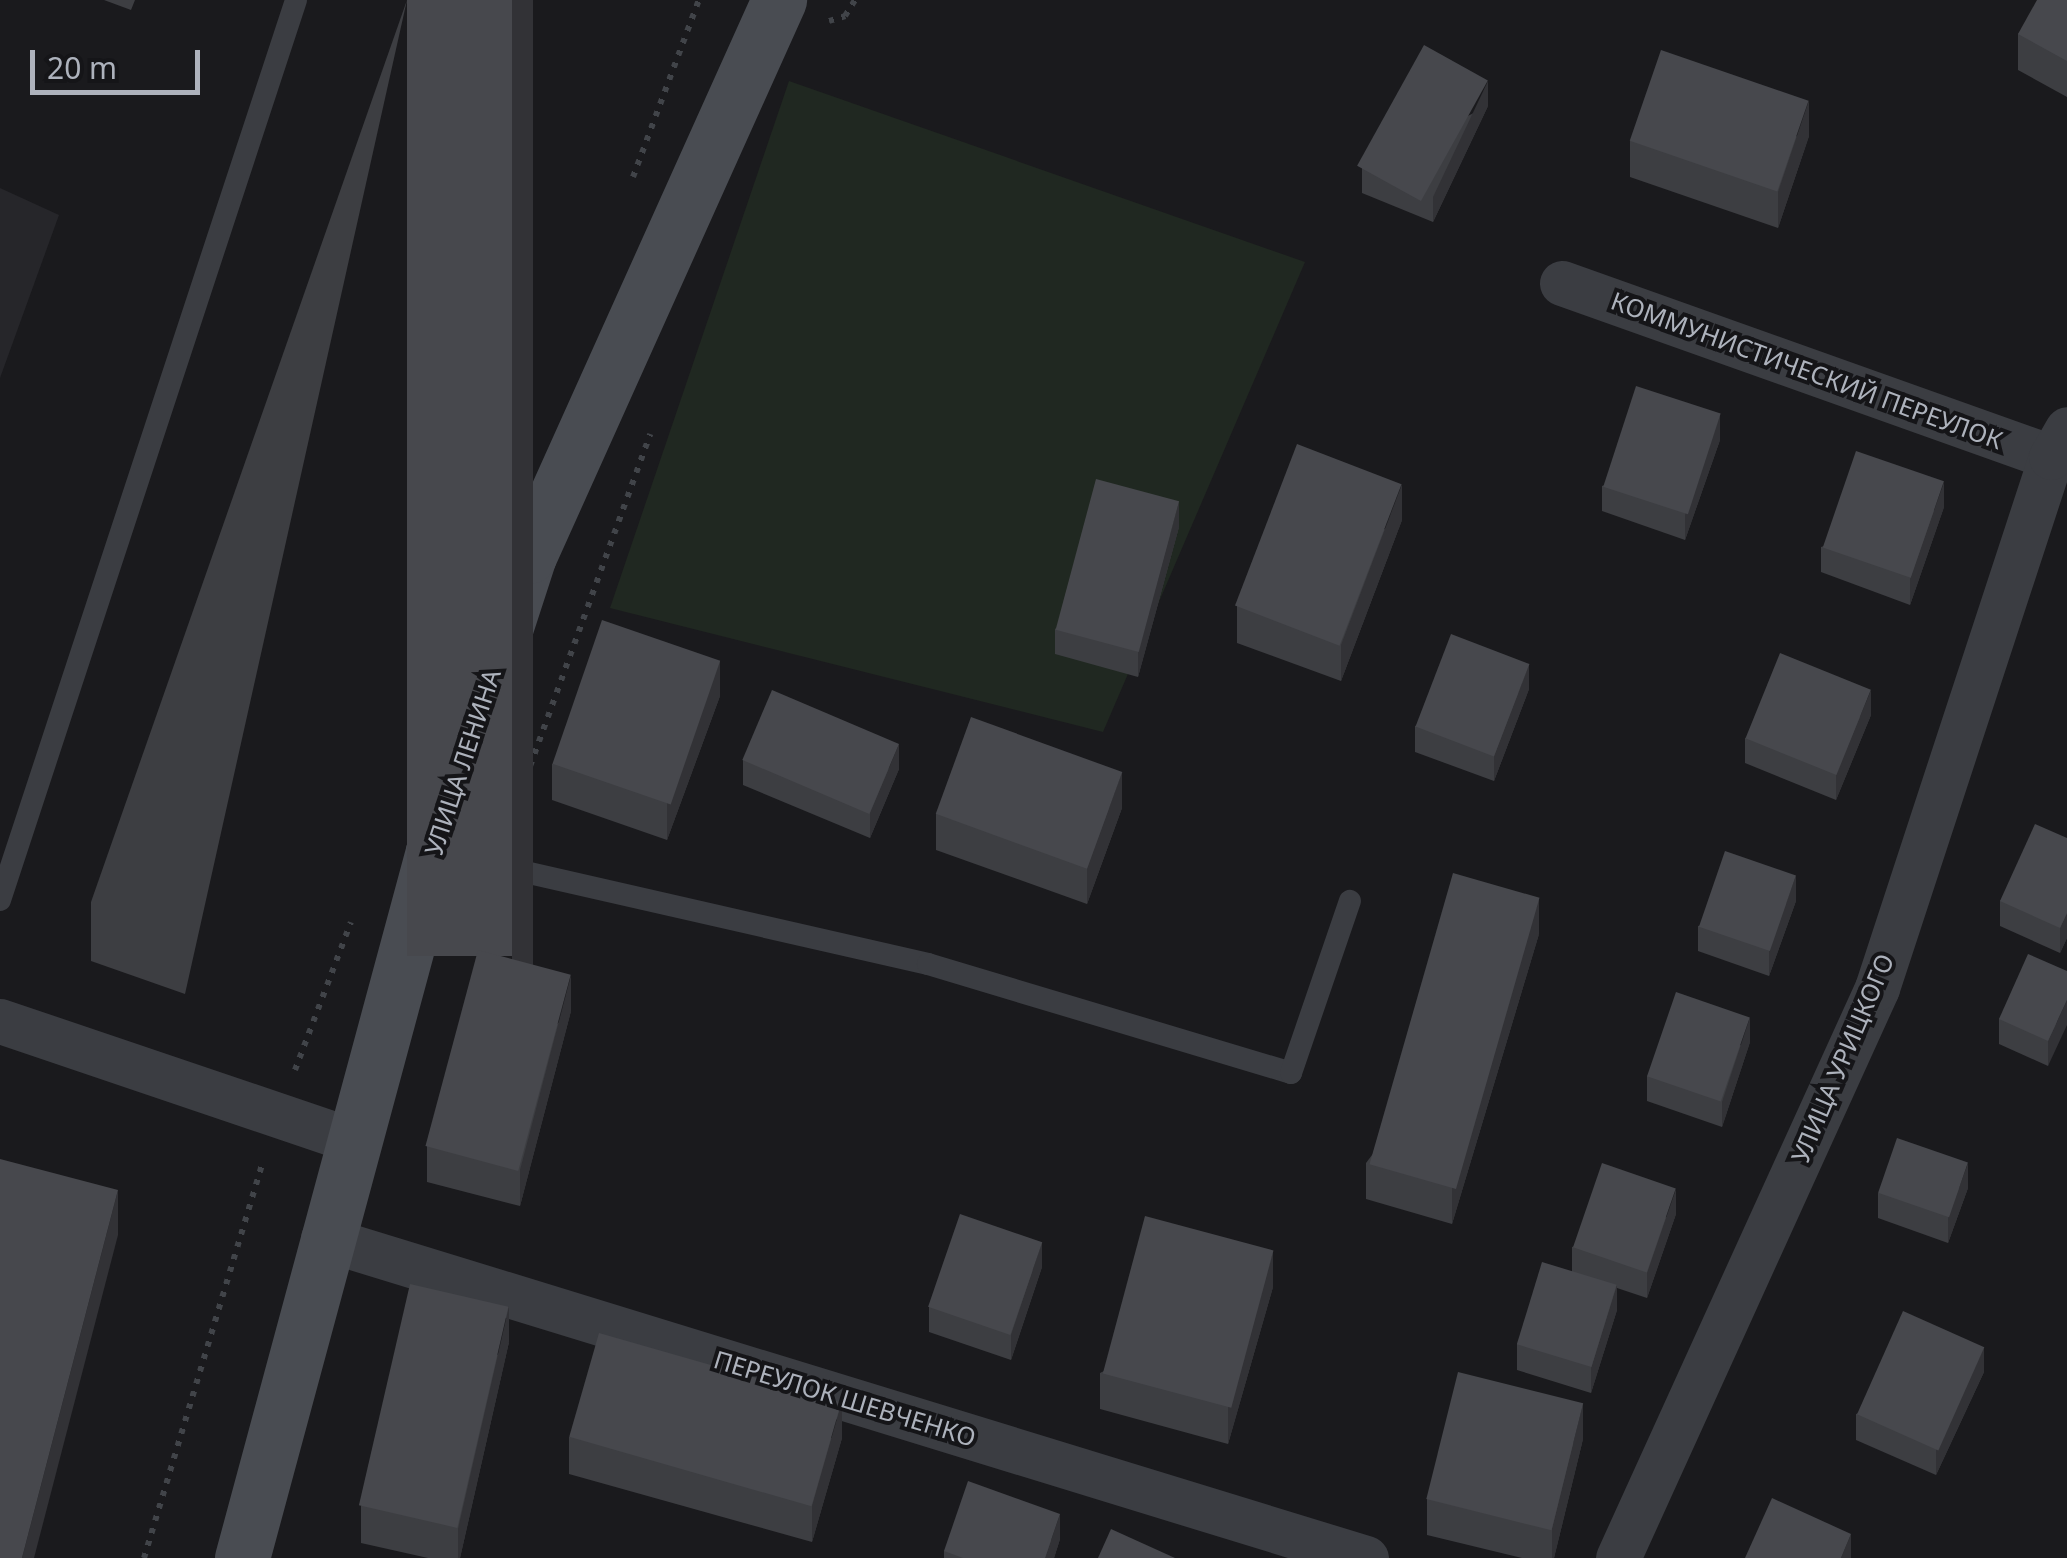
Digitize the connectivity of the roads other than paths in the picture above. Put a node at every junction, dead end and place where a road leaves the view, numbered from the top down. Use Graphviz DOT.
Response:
graph roads {
  1 [pos="296,0"];
  2 [pos="796,13"];
  3 [pos="1562,283"];
  4 [pos="2059,443"];
  5 [pos="433,852"];
  6 [pos="0,900"];
  7 [pos="1350,901"];
  8 [pos="0,1021"];
  9 [pos="352,1140"];
  10 [pos="324,1238"];
  11 [pos="242,1558"];
  12 [pos="1366,1558"];
  13 [pos="1618,1558"];
  1 -- 6 [label="lane"];
  2 -- 5 [label="main road, УЛИЦА ЛЕНИНА"];
  3 -- 4 [label="street, КОММУНИСТИЧЕСКИЙ ПЕРЕУЛОК"];
  4 -- 13 [label="street, УЛИЦА УРИЦКОГО"];
  5 -- 7 [label="lane"];
  5 -- 9 [label="main road, УЛИЦА ЛЕНИНА"];
  8 -- 9 [label="street"];
  9 -- 10 [label="main road, УЛИЦА ЛЕНИНА"];
  10 -- 11 [label="main road, УЛИЦА ЛЕНИНА"];
  10 -- 12 [label="street, ПЕРЕУЛОК ШЕВЧЕНКО"];
}
